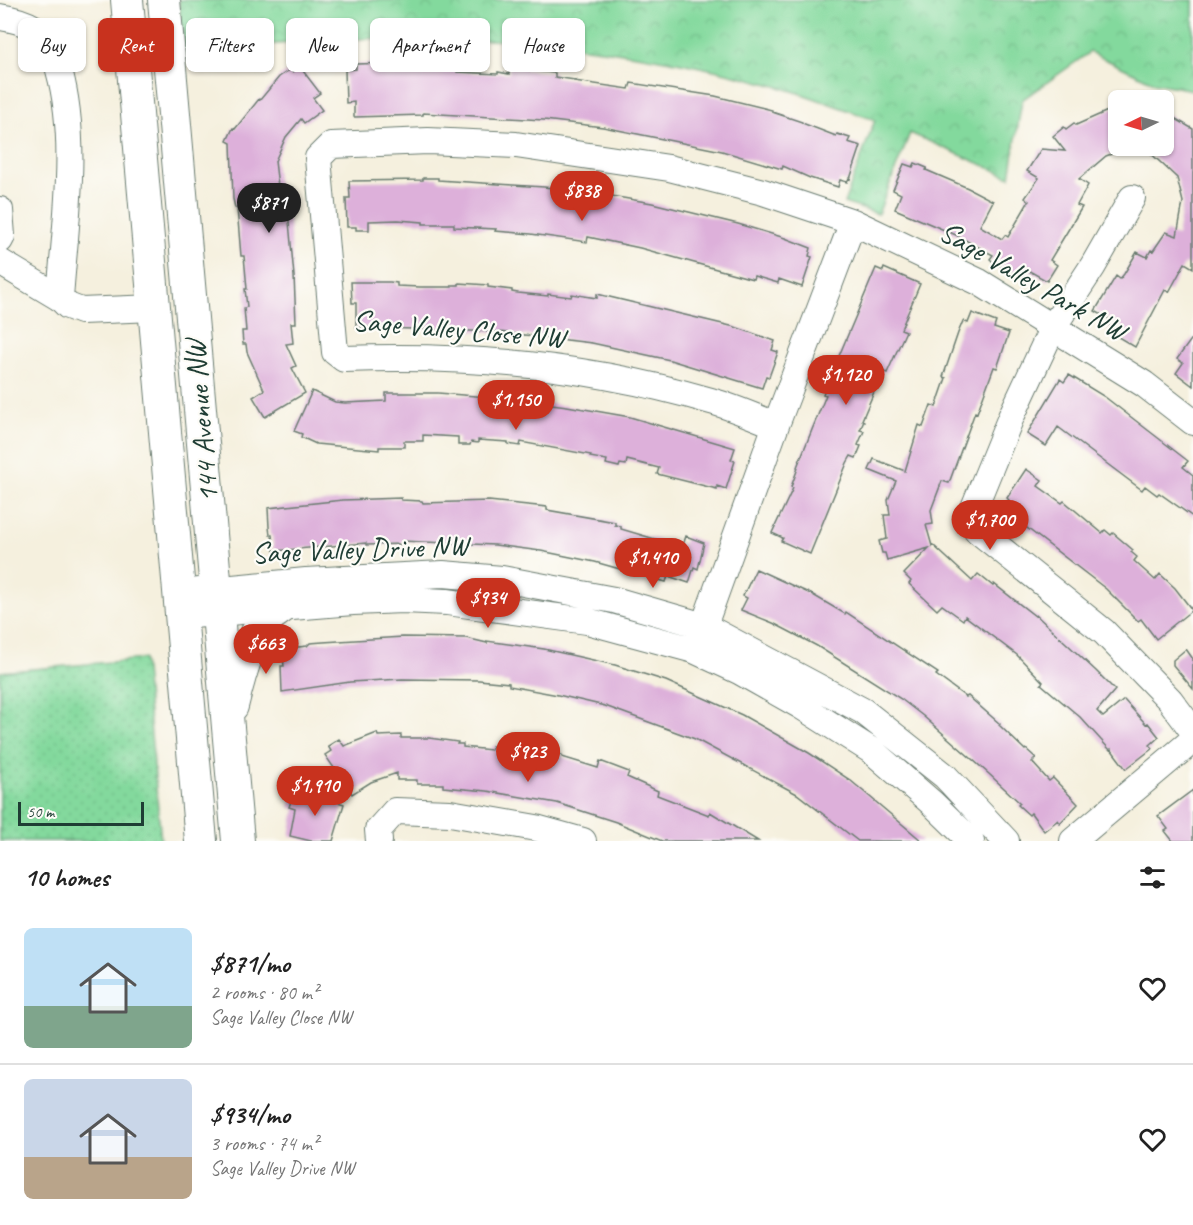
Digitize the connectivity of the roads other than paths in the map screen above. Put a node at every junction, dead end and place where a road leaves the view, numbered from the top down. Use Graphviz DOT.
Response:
graph roads {
  1 [pos="127,0"];
  2 [pos="164,0"];
  3 [pos="0,17"];
  4 [pos="1132,198"];
  5 [pos="0,210"];
  6 [pos="853,222"];
  7 [pos="0,240"];
  8 [pos="0,262"];
  9 [pos="60,298"];
  10 [pos="154,308"];
  11 [pos="1053,327"];
  12 [pos="1193,422"];
  13 [pos="776,425"];
  14 [pos="216,601"];
  15 [pos="180,604"];
  16 [pos="282,607"];
  17 [pos="704,626"];
  18 [pos="694,650"];
  19 [pos="227,724"];
  20 [pos="1193,731"];
  21 [pos="1193,740"];
  22 [pos="201,841"];
  23 [pos="238,841"];
  24 [pos="378,841"];
  25 [pos="583,841"];
  26 [pos="971,841"];
  27 [pos="1006,841"];
  28 [pos="1073,841"];
  1 -- 10 [label="main road, 144 Avenue NW"];
  2 -- 14 [label="main road, 144 Avenue NW"];
  3 -- 9 [label="street"];
  4 -- 11 [label="street"];
  5 -- 7 [label="street"];
  6 -- 11 [label="street, Sage Valley Park NW"];
  6 -- 13 [label="street"];
  6 -- 13 [label="street, Sage Valley Close NW"];
  8 -- 9 [label="street"];
  9 -- 10 [label="street"];
  10 -- 15 [label="main road, 144 Avenue NW"];
  11 -- 12 [label="street, Sage Valley Park NW"];
  11 -- 20 [label="street"];
  13 -- 17 [label="street"];
  14 -- 15 [label="street"];
  14 -- 16 [label="street, Sage Valley Drive NW"];
  14 -- 17 [label="street, Sage Valley Drive NW"];
  14 -- 19 [label="main road, 144 Avenue NW"];
  15 -- 22 [label="main road, 144 Avenue NW"];
  16 -- 18 [label="street, Sage Valley Drive NW"];
  16 -- 19 [label="main road"];
  17 -- 18 [label="street"];
  17 -- 27 [label="street, Sage Valley Drive NW"];
  18 -- 26 [label="street, Sage Valley Drive NW"];
  19 -- 23 [label="main road, 144 Avenue NW"];
  21 -- 28 [label="street"];
  24 -- 25 [label="street"];
}
